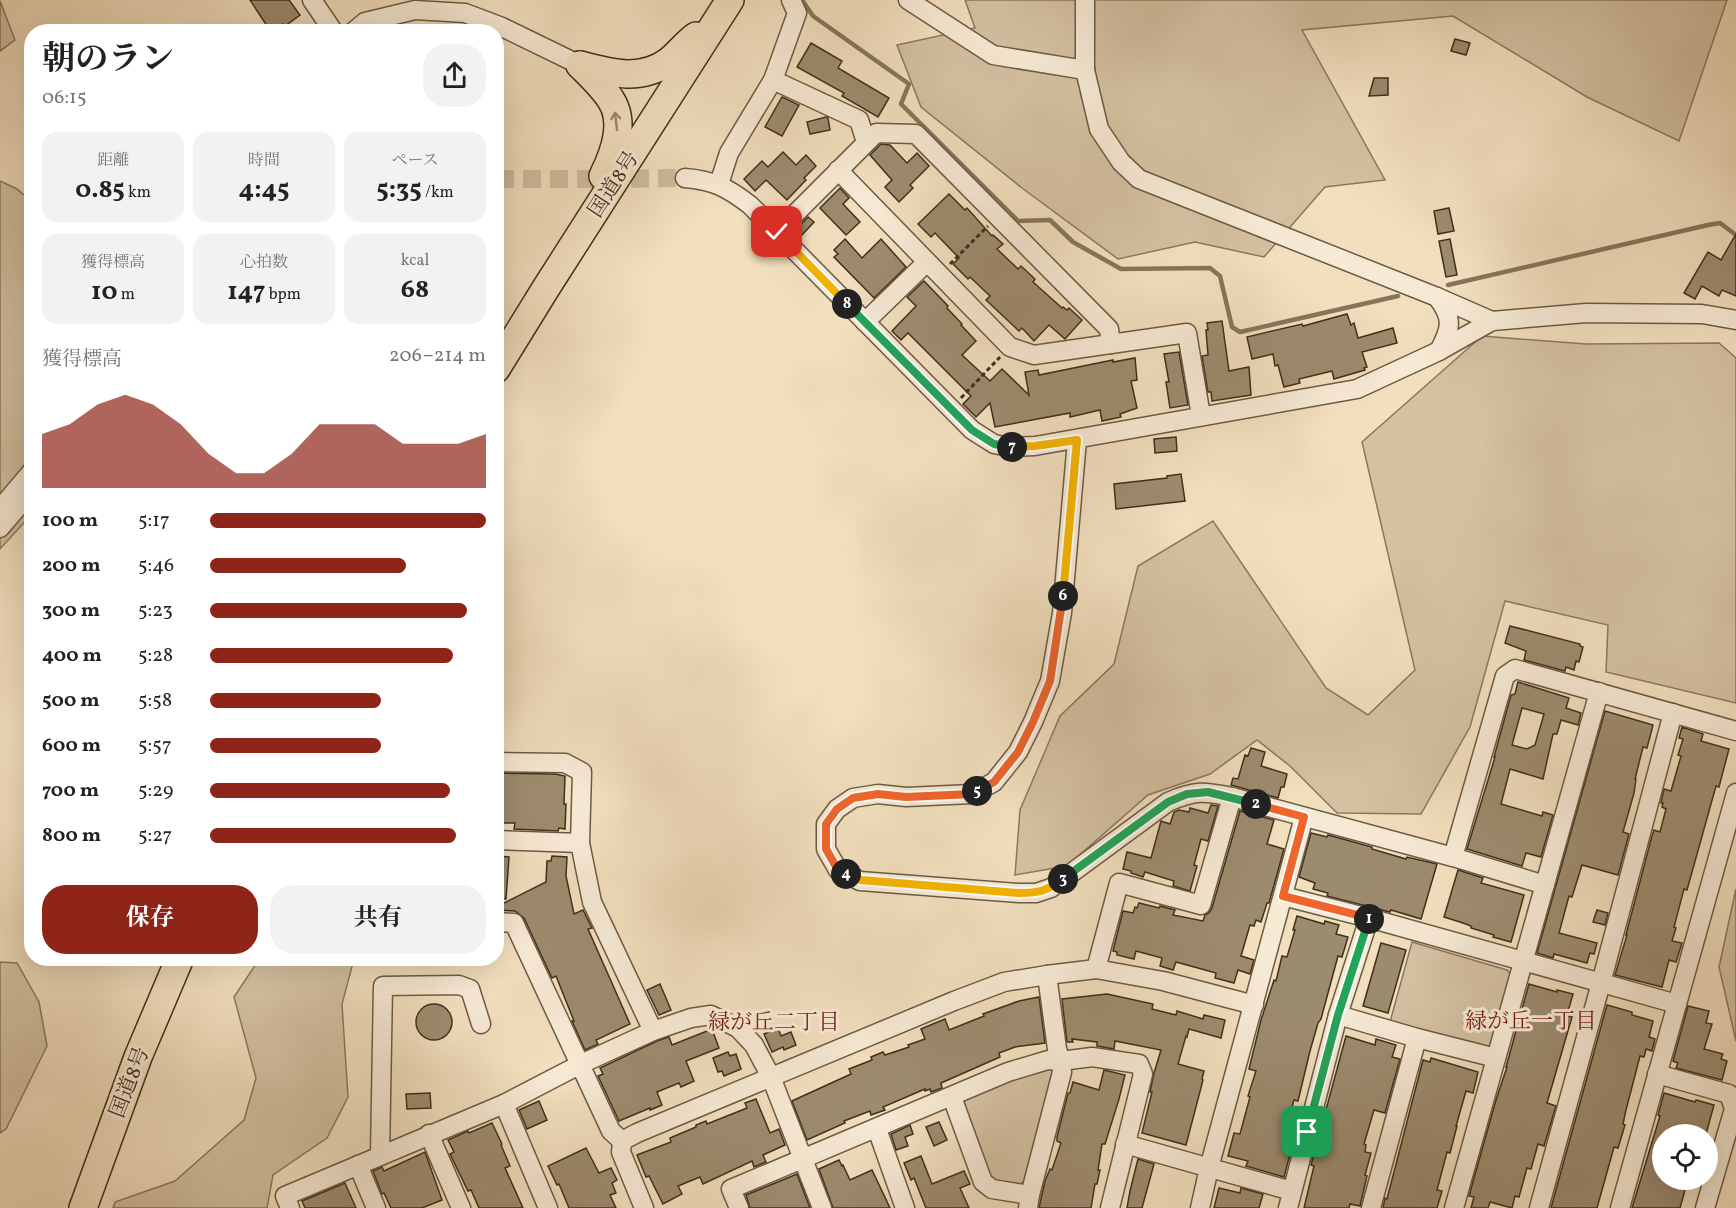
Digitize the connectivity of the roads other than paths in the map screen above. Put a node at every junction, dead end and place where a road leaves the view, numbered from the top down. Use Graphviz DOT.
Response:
graph roads {
  1 [pos="312,0"];
  2 [pos="791,0"];
  3 [pos="908,0"];
  4 [pos="1085,0"];
  5 [pos="727,7"];
  6 [pos="328,24"];
  7 [pos="363,24"];
  8 [pos="494,24"];
  9 [pos="504,28"];
  10 [pos="580,65"];
  11 [pos="1085,70"];
  12 [pos="773,80"];
  13 [pos="866,142"];
  14 [pos="838,170"];
  15 [pos="685,178"];
  16 [pos="718,184"];
  17 [pos="777,232"];
  18 [pos="933,268"];
  19 [pos="546,288"];
  20 [pos="1437,297"];
  21 [pos="1736,320"];
  22 [pos="1492,321"];
  23 [pos="865,322"];
  24 [pos="1111,344"];
  25 [pos="1439,351"];
  26 [pos="504,356"];
  27 [pos="1201,416"];
  28 [pos="1077,440"];
  29 [pos="24,480"];
  30 [pos="24,500"];
  31 [pos="0,509"];
  32 [pos="24,513"];
  33 [pos="0,528"];
  34 [pos="0,541"];
  35 [pos="1599,692"];
  36 [pos="1673,713"];
  37 [pos="1736,731"];
  38 [pos="504,762"];
  39 [pos="1736,794"];
  40 [pos="1232,797"];
  41 [pos="1304,817"];
  42 [pos="504,840"];
  43 [pos="580,843"];
  44 [pos="1453,857"];
  45 [pos="1545,885"];
  46 [pos="1283,896"];
  47 [pos="1369,918"];
  48 [pos="504,922"];
  49 [pos="1524,962"];
  50 [pos="177,966"];
  51 [pos="1096,969"];
  52 [pos="1047,975"];
  53 [pos="1601,983"];
  54 [pos="1677,1004"];
  55 [pos="1254,1005"];
  56 [pos="1338,1015"];
  57 [pos="481,1024"];
  58 [pos="653,1031"];
  59 [pos="1417,1038"];
  60 [pos="1496,1058"];
  61 [pos="1061,1061"];
  62 [pos="581,1064"];
  63 [pos="1657,1074"];
  64 [pos="771,1077"];
  65 [pos="952,1097"];
  66 [pos="504,1104"];
  67 [pos="877,1129"];
  68 [pos="429,1134"];
  69 [pos="622,1141"];
  70 [pos="1125,1144"];
  71 [pos="380,1155"];
  72 [pos="803,1160"];
  73 [pos="358,1165"];
  74 [pos="1209,1168"];
  75 [pos="1290,1199"];
  76 [pos="1029,1202"];
  77 [pos="83,1208"];
  78 [pos="290,1208"];
  79 [pos="376,1208"];
  80 [pos="461,1208"];
  81 [pos="548,1208"];
  82 [pos="644,1208"];
  83 [pos="739,1208"];
  84 [pos="822,1208"];
  85 [pos="904,1208"];
  86 [pos="1110,1208"];
  87 [pos="1200,1208"];
  88 [pos="1371,1208"];
  89 [pos="1454,1208"];
  90 [pos="1539,1208"];
  91 [pos="1620,1208"];
  92 [pos="1705,1208"];
  1 -- 6 [label="street"];
  2 -- 12 [label="street"];
  3 -- 11 [label="street"];
  4 -- 11 [label="street"];
  5 -- 10 [label="highway"];
  5 -- 19 [label="highway, 国道8号"];
  7 -- 8 [label="street"];
  9 -- 10 [label="street"];
  19 -- 10 [label="highway, one-way"];
  11 -- 20 [label="street"];
  12 -- 13 [label="street"];
  12 -- 16 [label="street"];
  13 -- 14 [label="street"];
  13 -- 24 [label="street"];
  14 -- 17 [label="street"];
  14 -- 18 [label="street"];
  15 -- 16 [label="street"];
  16 -- 17 [label="street"];
  17 -- 23 [label="street"];
  18 -- 23 [label="street"];
  18 -- 24 [label="street"];
  19 -- 26 [label="highway, 国道8号"];
  20 -- 22 [label="street"];
  20 -- 25 [label="street"];
  21 -- 22 [label="street"];
  22 -- 25 [label="street"];
  23 -- 28 [label="street"];
  24 -- 27 [label="street"];
  25 -- 27 [label="street"];
  27 -- 28 [label="street"];
  28 -- 40 [label="street"];
  29 -- 31 [label="street"];
  30 -- 33 [label="street"];
  32 -- 34 [label="street"];
  35 -- 36 [label="street"];
  35 -- 44 [label="street"];
  35 -- 45 [label="street"];
  36 -- 37 [label="street"];
  36 -- 53 [label="street"];
  38 -- 43 [label="street"];
  39 -- 54 [label="street"];
  40 -- 41 [label="street"];
  40 -- 51 [label="street"];
  41 -- 44 [label="street"];
  41 -- 46 [label="street"];
  42 -- 43 [label="street"];
  43 -- 58 [label="street"];
  44 -- 45 [label="street"];
  45 -- 49 [label="street"];
  46 -- 47 [label="street"];
  46 -- 55 [label="street"];
  47 -- 49 [label="street"];
  47 -- 56 [label="street"];
  48 -- 62 [label="street"];
  49 -- 53 [label="street"];
  49 -- 60 [label="street"];
  50 -- 77 [label="highway, 国道8号"];
  51 -- 52 [label="street"];
  51 -- 55 [label="street"];
  52 -- 61 [label="street"];
  52 -- 64 [label="street"];
  53 -- 54 [label="street"];
  53 -- 90 [label="street"];
  54 -- 63 [label="street"];
  55 -- 74 [label="street"];
  56 -- 59 [label="street"];
  56 -- 75 [label="street"];
  57 -- 71 [label="street"];
  58 -- 62 [label="street"];
  58 -- 64 [label="street"];
  59 -- 60 [label="street"];
  59 -- 88 [label="street"];
  60 -- 89 [label="street"];
  61 -- 65 [label="street"];
  61 -- 70 [label="street"];
  61 -- 76 [label="street"];
  62 -- 66 [label="street"];
  62 -- 69 [label="street"];
  63 -- 91 [label="street"];
  63 -- 92 [label="street"];
  64 -- 69 [label="street"];
  64 -- 72 [label="street"];
  65 -- 67 [label="street"];
  65 -- 76 [label="street"];
  66 -- 68 [label="street"];
  66 -- 81 [label="street"];
  67 -- 72 [label="street"];
  67 -- 85 [label="street"];
  68 -- 71 [label="street"];
  68 -- 80 [label="street"];
  69 -- 82 [label="street"];
  70 -- 74 [label="street"];
  70 -- 86 [label="street"];
  71 -- 73 [label="street"];
  72 -- 83 [label="street"];
  72 -- 84 [label="street"];
  73 -- 78 [label="street"];
  73 -- 79 [label="street"];
  74 -- 75 [label="street"];
  74 -- 87 [label="street"];
}
